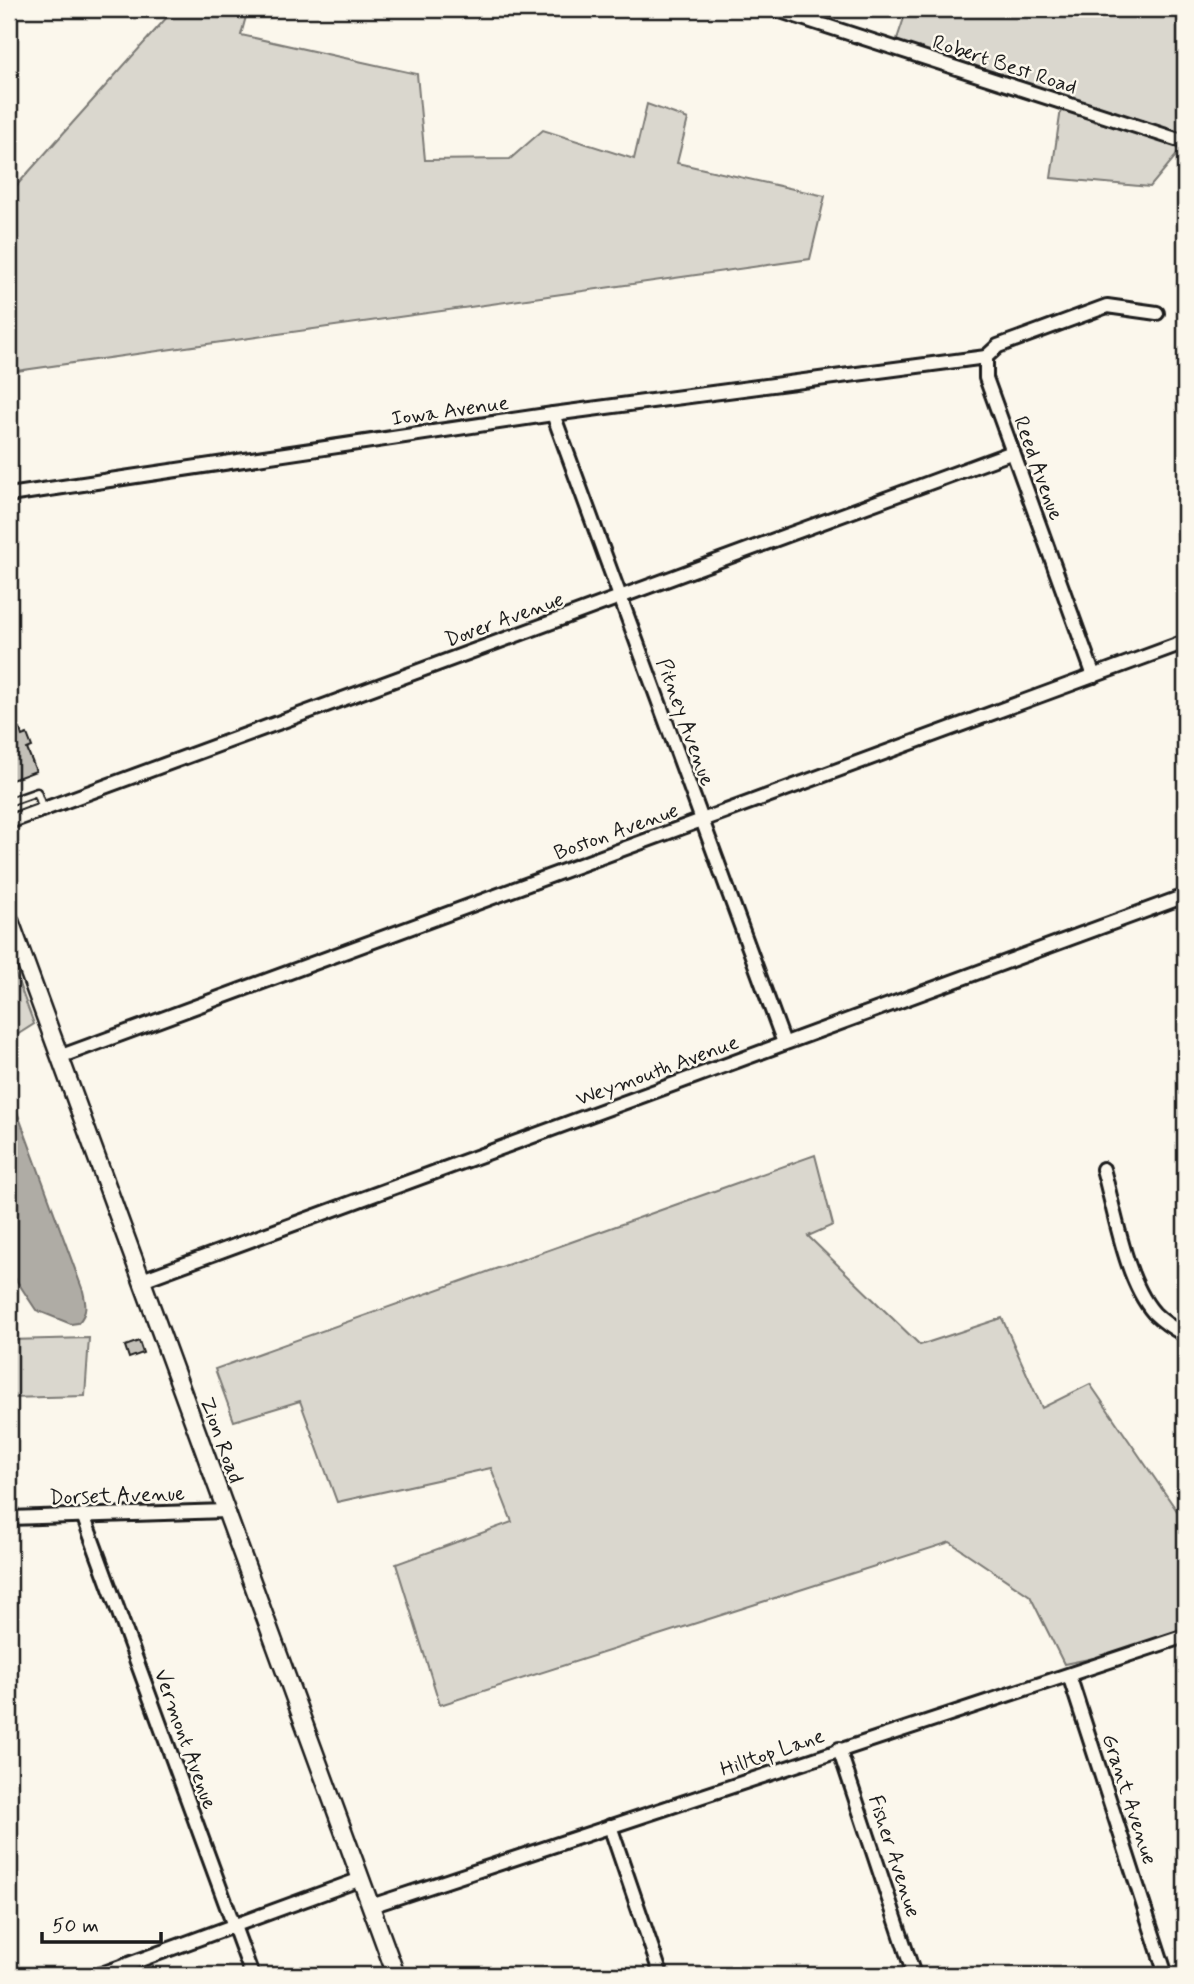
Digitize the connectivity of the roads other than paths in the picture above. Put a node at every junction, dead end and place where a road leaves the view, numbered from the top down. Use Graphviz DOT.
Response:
graph roads {
  1 [pos="774,9"];
  2 [pos="1185,142"];
  3 [pos="1157,313"];
  4 [pos="986,357"];
  5 [pos="553,415"];
  6 [pos="1013,452"];
  7 [pos="9,495"];
  8 [pos="620,596"];
  9 [pos="1185,642"];
  10 [pos="1094,676"];
  11 [pos="9,802"];
  12 [pos="43,809"];
  13 [pos="702,820"];
  14 [pos="9,822"];
  15 [pos="1185,896"];
  16 [pos="9,918"];
  17 [pos="784,1043"];
  18 [pos="60,1056"];
  19 [pos="1103,1169"];
  20 [pos="142,1280"];
  21 [pos="1185,1335"];
  22 [pos="226,1511"];
  23 [pos="83,1515"];
  24 [pos="9,1518"];
  25 [pos="1185,1636"];
  26 [pos="1069,1675"];
  27 [pos="839,1749"];
  28 [pos="610,1826"];
  29 [pos="361,1879"];
  30 [pos="371,1906"];
  31 [pos="234,1926"];
  32 [pos="99,1975"];
  33 [pos="252,1975"];
  34 [pos="396,1975"];
  35 [pos="661,1975"];
  36 [pos="914,1975"];
  37 [pos="1166,1975"];
  1 -- 2 [label="street, Robert Best Road"];
  3 -- 4 [label="street"];
  4 -- 5 [label="street, Iowa Avenue"];
  4 -- 6 [label="street, Reed Avenue"];
  5 -- 7 [label="street, Iowa Avenue"];
  5 -- 8 [label="street, Pitney Avenue"];
  6 -- 8 [label="street, Dover Avenue"];
  6 -- 10 [label="street, Reed Avenue"];
  8 -- 12 [label="street, Dover Avenue"];
  8 -- 13 [label="street, Pitney Avenue"];
  9 -- 10 [label="street, Boston Avenue"];
  10 -- 13 [label="street, Boston Avenue"];
  11 -- 12 [label="lane"];
  12 -- 14 [label="street, Dover Avenue"];
  13 -- 17 [label="street, Pitney Avenue"];
  13 -- 18 [label="street, Boston Avenue"];
  15 -- 17 [label="street, Weymouth Avenue"];
  16 -- 18 [label="street, Zion Road"];
  17 -- 20 [label="street, Weymouth Avenue"];
  18 -- 20 [label="street, Zion Road"];
  19 -- 21 [label="street"];
  20 -- 22 [label="street, Zion Road"];
  22 -- 23 [label="street, Dorset Avenue"];
  22 -- 29 [label="street, Zion Road"];
  23 -- 24 [label="street, Dorset Avenue"];
  23 -- 31 [label="street, Vermont Avenue"];
  25 -- 26 [label="street, Hilltop Lane"];
  26 -- 27 [label="street, Hilltop Lane"];
  26 -- 37 [label="street, Grant Avenue"];
  27 -- 28 [label="street, Hilltop Lane"];
  27 -- 36 [label="street, Fisher Avenue"];
  28 -- 30 [label="street, Hilltop Lane"];
  28 -- 35 [label="street"];
  29 -- 30 [label="street, Zion Road"];
  29 -- 31 [label="street"];
  30 -- 34 [label="street, Zion Road"];
  31 -- 32 [label="street"];
  31 -- 33 [label="street, Vermont Avenue"];
}
